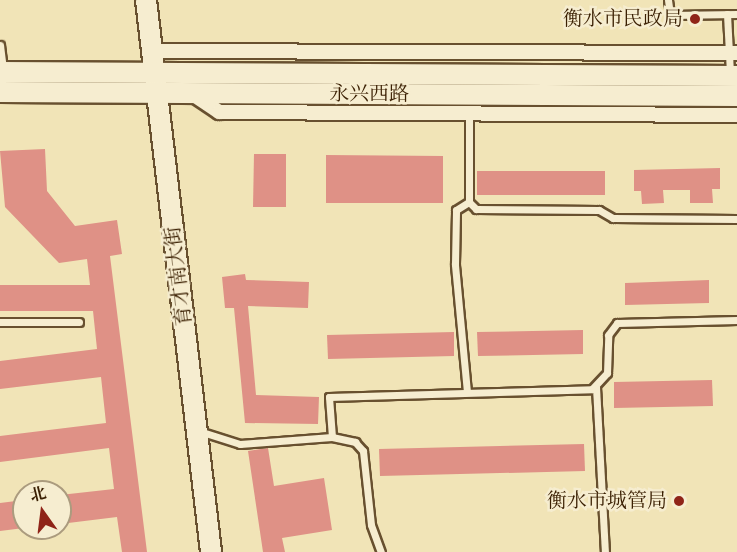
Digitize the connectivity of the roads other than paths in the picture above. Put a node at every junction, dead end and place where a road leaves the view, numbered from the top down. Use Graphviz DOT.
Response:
graph roads {
  1 [pos="133,0"];
  2 [pos="146,0"];
  3 [pos="668,0"];
  4 [pos="726,14"];
  5 [pos="737,14"];
  6 [pos="0,45"];
  7 [pos="152,51"];
  8 [pos="733,53"];
  9 [pos="2,72"];
  10 [pos="148,73"];
  11 [pos="733,76"];
  12 [pos="0,92"];
  13 [pos="151,93"];
  14 [pos="190,93"];
  15 [pos="737,96"];
  16 [pos="470,113"];
  17 [pos="737,115"];
  18 [pos="469,202"];
  19 [pos="737,219"];
  20 [pos="737,320"];
  21 [pos="0,322"];
  22 [pos="79,322"];
  23 [pos="596,387"];
  24 [pos="467,392"];
  25 [pos="197,431"];
  26 [pos="332,437"];
  27 [pos="198,552"];
  28 [pos="211,552"];
  29 [pos="381,552"];
  30 [pos="605,552"];
  1 -- 10 [label="main road, 育才南大街"];
  2 -- 7 [label="main road, 育才南大街"];
  3 -- 4 [label="lane"];
  4 -- 5 [label="lane"];
  4 -- 8 [label="lane"];
  6 -- 9 [label="lane"];
  7 -- 8 [label="street"];
  7 -- 10 [label="main road, 育才南大街"];
  8 -- 11 [label="lane"];
  9 -- 10 [label="main road, 永兴西路"];
  10 -- 11 [label="main road, 永兴西路"];
  10 -- 13 [label="main road, 育才南大街"];
  12 -- 13 [label="main road, 永兴西路"];
  13 -- 14 [label="main road, 永兴西路"];
  13 -- 25 [label="main road, 育才南大街"];
  13 -- 27 [label="main road, 育才南大街"];
  14 -- 15 [label="main road, 永兴西路"];
  14 -- 16 [label="street"];
  16 -- 17 [label="street"];
  16 -- 18 [label="lane"];
  18 -- 19 [label="lane"];
  18 -- 24 [label="lane"];
  20 -- 23 [label="lane"];
  21 -- 22 [label="lane"];
  23 -- 24 [label="lane"];
  23 -- 30 [label="lane"];
  24 -- 26 [label="lane"];
  25 -- 26 [label="lane"];
  25 -- 28 [label="main road, 育才南大街"];
  26 -- 29 [label="lane"];
}
